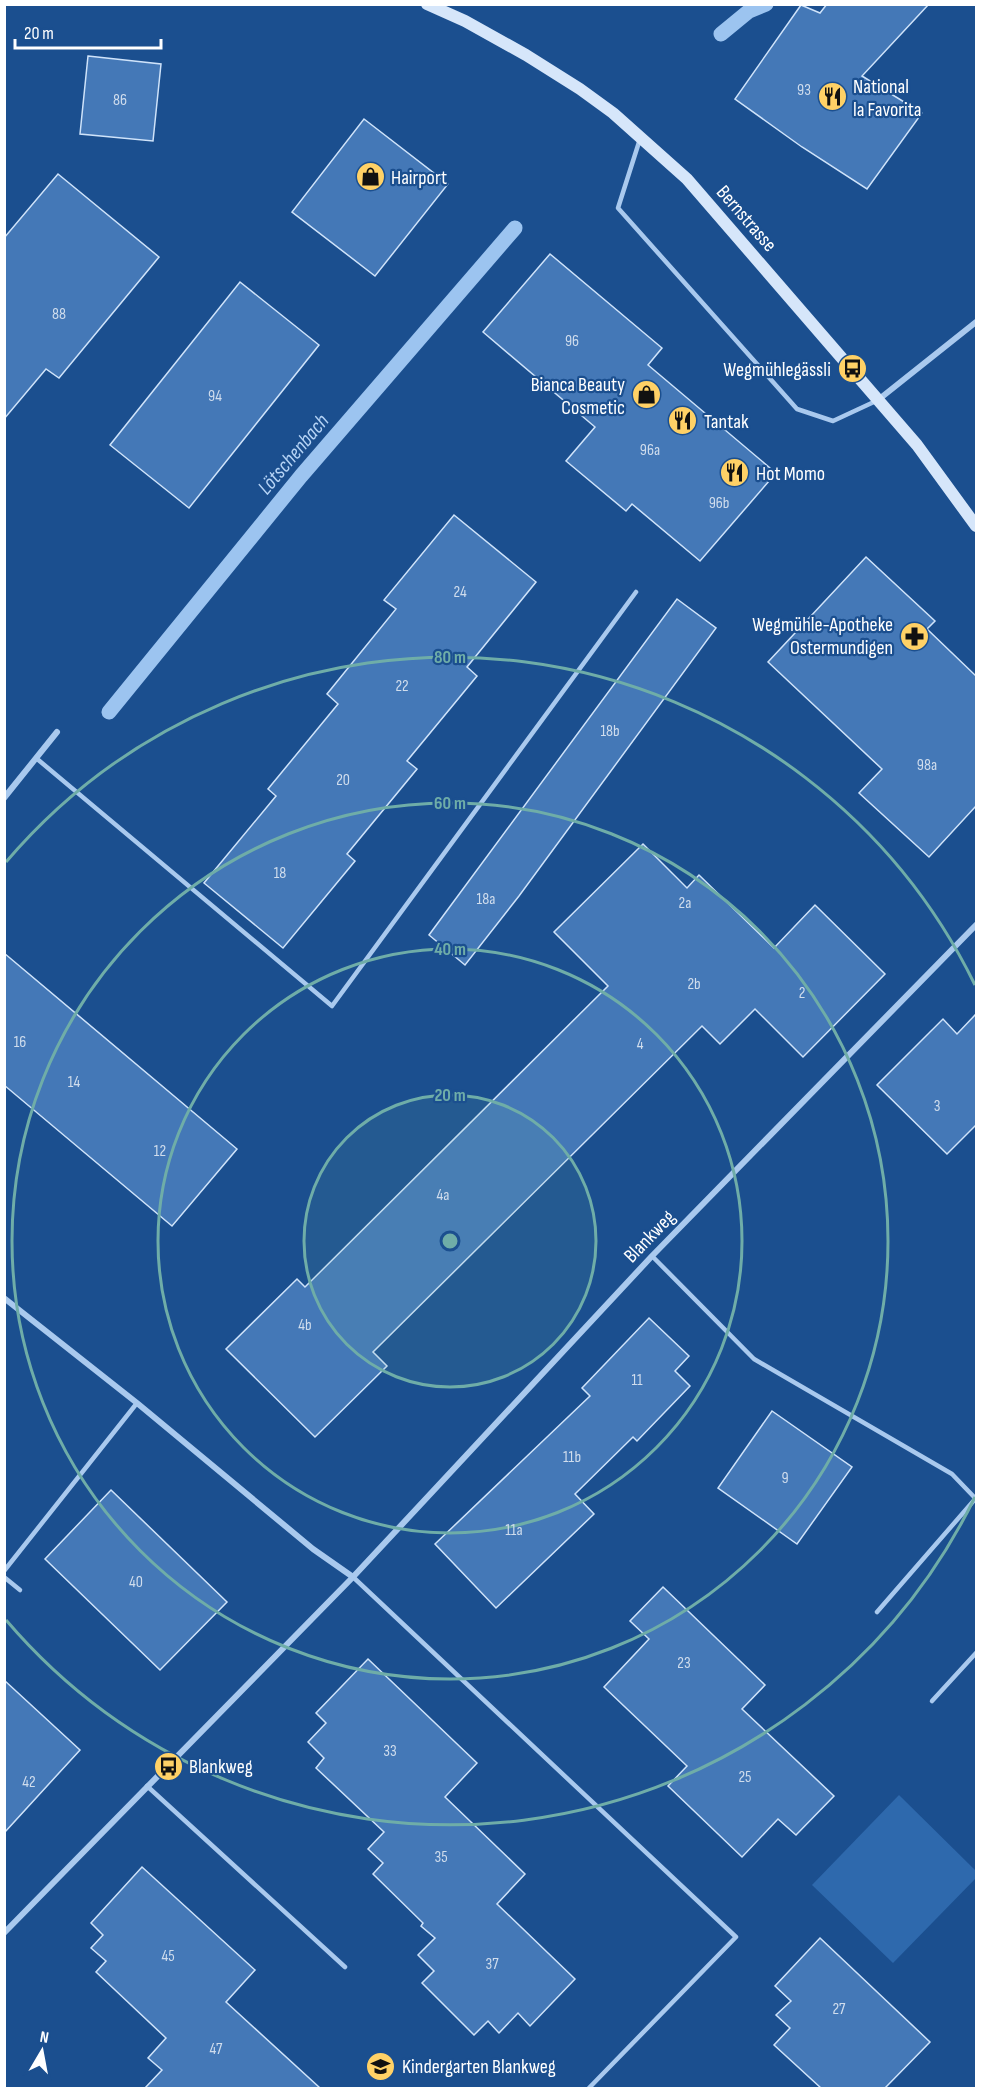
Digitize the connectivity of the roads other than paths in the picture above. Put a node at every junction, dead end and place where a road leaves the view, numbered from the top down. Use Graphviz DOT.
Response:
graph roads {
  1 [pos="428,4"];
  2 [pos="640,136"];
  3 [pos="976,322"];
  4 [pos="878,400"];
  5 [pos="976,526"];
  6 [pos="636,592"];
  7 [pos="57,732"];
  8 [pos="36,758"];
  9 [pos="4,798"];
  10 [pos="976,925"];
  11 [pos="652,1256"];
  12 [pos="4,1298"];
  13 [pos="137,1403"];
  14 [pos="976,1499"];
  15 [pos="4,1571"];
  16 [pos="4,1577"];
  17 [pos="353,1577"];
  18 [pos="20,1590"];
  19 [pos="877,1612"];
  20 [pos="976,1653"];
  21 [pos="932,1701"];
  22 [pos="147,1786"];
  23 [pos="4,1933"];
  24 [pos="345,1967"];
  25 [pos="589,2088"];
  1 -- 2 [label="main road, Bernstrasse"];
  2 -- 4 [label="main road, Bernstrasse"];
  2 -- 4 [label="lane"];
  3 -- 4 [label="street"];
  4 -- 5 [label="main road, Bernstrasse"];
  6 -- 8 [label="lane"];
  7 -- 8 [label="street"];
  8 -- 9 [label="street"];
  10 -- 11 [label="street, Blankweg"];
  11 -- 14 [label="lane"];
  11 -- 17 [label="street, Blankweg"];
  12 -- 13 [label="street"];
  13 -- 15 [label="lane"];
  13 -- 17 [label="street"];
  14 -- 19 [label="lane"];
  16 -- 18 [label="lane"];
  17 -- 22 [label="street, Blankweg"];
  17 -- 25 [label="lane"];
  20 -- 21 [label="lane"];
  22 -- 23 [label="street, Blankweg"];
  22 -- 24 [label="lane"];
}
